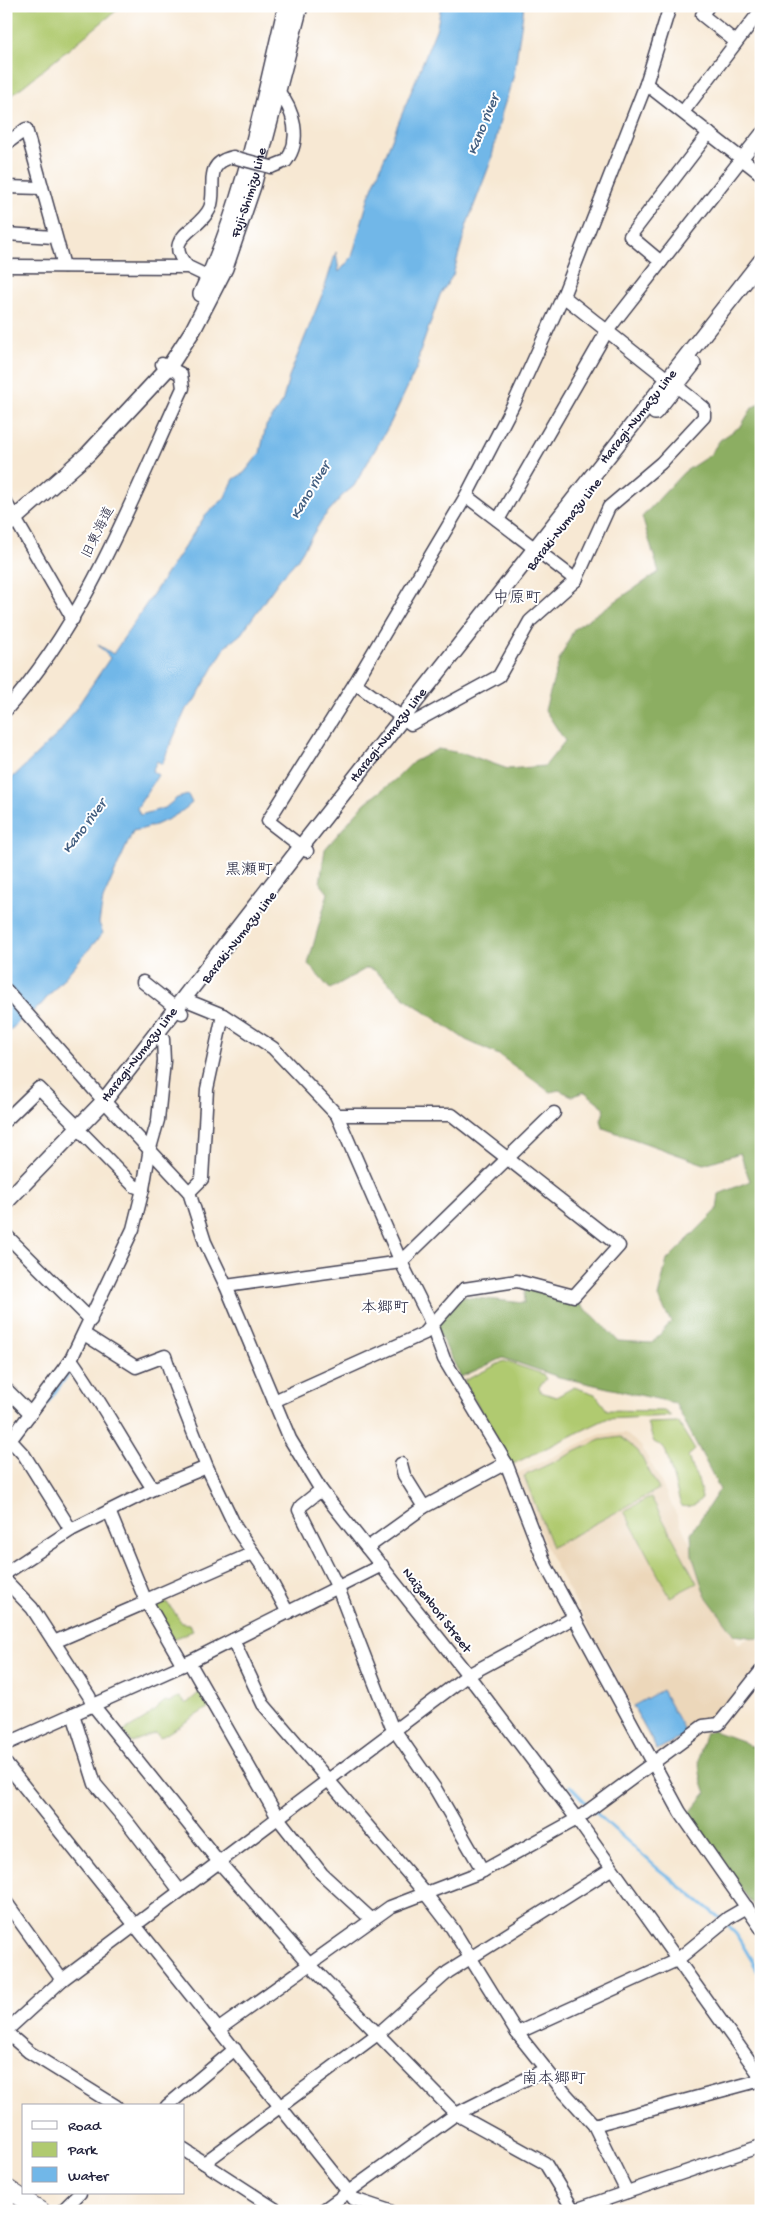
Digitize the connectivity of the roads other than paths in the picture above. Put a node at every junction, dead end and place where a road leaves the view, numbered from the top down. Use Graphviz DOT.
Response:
graph roads {
  1 [pos="286,6"];
  2 [pos="300,6"];
  3 [pos="670,6"];
  4 [pos="708,6"];
  5 [pos="761,10"];
  6 [pos="736,42"];
  7 [pos="646,84"];
  8 [pos="278,91"];
  9 [pos="683,112"];
  10 [pos="709,133"];
  11 [pos="761,134"];
  12 [pos="6,144"];
  13 [pos="742,159"];
  14 [pos="761,174"];
  15 [pos="6,187"];
  16 [pos="42,188"];
  17 [pos="6,234"];
  18 [pos="54,237"];
  19 [pos="761,261"];
  20 [pos="661,262"];
  21 [pos="6,266"];
  22 [pos="64,266"];
  23 [pos="188,267"];
  24 [pos="761,275"];
  25 [pos="209,277"];
  26 [pos="563,296"];
  27 [pos="607,331"];
  28 [pos="166,366"];
  29 [pos="672,382"];
  30 [pos="466,496"];
  31 [pos="6,503"];
  32 [pos="498,520"];
  33 [pos="10,522"];
  34 [pos="539,550"];
  35 [pos="576,580"];
  36 [pos="73,618"];
  37 [pos="356,683"];
  38 [pos="6,710"];
  39 [pos="406,721"];
  40 [pos="304,849"];
  41 [pos="143,982"];
  42 [pos="6,990"];
  43 [pos="183,1008"];
  44 [pos="223,1015"];
  45 [pos="162,1039"];
  46 [pos="106,1104"];
  47 [pos="554,1113"];
  48 [pos="337,1115"];
  49 [pos="6,1120"];
  50 [pos="82,1132"];
  51 [pos="150,1148"];
  52 [pos="508,1159"];
  53 [pos="143,1189"];
  54 [pos="189,1192"];
  55 [pos="6,1202"];
  56 [pos="6,1214"];
  57 [pos="6,1235"];
  58 [pos="401,1262"];
  59 [pos="226,1286"];
  60 [pos="91,1320"];
  61 [pos="432,1327"];
  62 [pos="84,1334"];
  63 [pos="72,1359"];
  64 [pos="6,1389"];
  65 [pos="274,1401"];
  66 [pos="31,1414"];
  67 [pos="9,1443"];
  68 [pos="506,1463"];
  69 [pos="401,1464"];
  70 [pos="207,1467"];
  71 [pos="153,1489"];
  72 [pos="321,1490"];
  73 [pos="424,1507"];
  74 [pos="109,1511"];
  75 [pos="70,1530"];
  76 [pos="367,1548"];
  77 [pos="253,1553"];
  78 [pos="382,1565"];
  79 [pos="6,1573"];
  80 [pos="6,1581"];
  81 [pos="338,1588"];
  82 [pos="146,1601"];
  83 [pos="288,1613"];
  84 [pos="575,1617"];
  85 [pos="232,1640"];
  86 [pos="54,1642"];
  87 [pos="186,1663"];
  88 [pos="761,1671"];
  89 [pos="468,1675"];
  90 [pos="93,1705"];
  91 [pos="73,1714"];
  92 [pos="394,1729"];
  93 [pos="6,1744"];
  94 [pos="6,1764"];
  95 [pos="653,1764"];
  96 [pos="328,1781"];
  97 [pos="278,1818"];
  98 [pos="578,1820"];
  99 [pos="219,1862"];
  100 [pos="612,1869"];
  101 [pos="483,1871"];
  102 [pos="180,1892"];
  103 [pos="425,1893"];
  104 [pos="6,1902"];
  105 [pos="746,1907"];
  106 [pos="371,1919"];
  107 [pos="136,1924"];
  108 [pos="761,1928"];
  109 [pos="471,1957"];
  110 [pos="677,1960"];
  111 [pos="309,1964"];
  112 [pos="62,1980"];
  113 [pos="219,2029"];
  114 [pos="6,2032"];
  115 [pos="379,2033"];
  116 [pos="517,2033"];
  117 [pos="235,2049"];
  118 [pos="546,2069"];
  119 [pos="761,2078"];
  120 [pos="113,2104"];
  121 [pos="169,2104"];
  122 [pos="281,2107"];
  123 [pos="456,2114"];
  124 [pos="594,2125"];
  125 [pos="761,2146"];
  126 [pos="185,2151"];
  127 [pos="204,2163"];
  128 [pos="6,2188"];
  129 [pos="348,2192"];
  130 [pos="627,2192"];
  131 [pos="79,2194"];
  132 [pos="41,2211"];
  133 [pos="62,2211"];
  134 [pos="278,2211"];
  135 [pos="322,2211"];
  136 [pos="390,2211"];
  137 [pos="573,2211"];
  1 -- 25 [label="main road, Fuji-Shimizu Line"];
  2 -- 8 [label="main road, Fuji-Shimizu Line"];
  3 -- 7 [label="street"];
  4 -- 6 [label="street"];
  5 -- 6 [label="street"];
  6 -- 9 [label="street"];
  7 -- 9 [label="street"];
  7 -- 26 [label="street"];
  8 -- 23 [label="street, bridge"];
  8 -- 28 [label="main road, Fuji-Shimizu Line"];
  9 -- 10 [label="street"];
  10 -- 13 [label="street"];
  10 -- 20 [label="street"];
  11 -- 13 [label="street"];
  12 -- 16 [label="street"];
  13 -- 14 [label="street"];
  13 -- 20 [label="street"];
  15 -- 16 [label="street"];
  16 -- 18 [label="street"];
  17 -- 18 [label="street"];
  18 -- 22 [label="street"];
  19 -- 29 [label="main road, Haragi-Numazu Line"];
  20 -- 27 [label="street"];
  21 -- 22 [label="street"];
  22 -- 23 [label="street"];
  23 -- 25 [label="street"];
  24 -- 29 [label="main road, Baraki-Numazu Line"];
  25 -- 28 [label="main road, Fuji-Shimizu Line"];
  26 -- 27 [label="street"];
  26 -- 30 [label="street"];
  27 -- 29 [label="street"];
  27 -- 32 [label="street"];
  28 -- 33 [label="main road"];
  28 -- 36 [label="street, 旧東海道"];
  29 -- 34 [label="main road, Baraki-Numazu Line"];
  29 -- 35 [label="street"];
  30 -- 32 [label="street"];
  30 -- 37 [label="street"];
  31 -- 33 [label="street"];
  32 -- 34 [label="street"];
  33 -- 36 [label="street"];
  34 -- 35 [label="street"];
  34 -- 39 [label="main road, Baraki-Numazu Line"];
  35 -- 39 [label="street"];
  36 -- 38 [label="street, 旧東海道"];
  37 -- 39 [label="street"];
  37 -- 40 [label="street"];
  39 -- 40 [label="main road, Baraki-Numazu Line"];
  40 -- 43 [label="main road, Baraki-Numazu Line"];
  41 -- 43 [label="street"];
  42 -- 46 [label="street"];
  43 -- 44 [label="street"];
  43 -- 45 [label="main road, Baraki-Numazu Line"];
  43 -- 46 [label="main road, Haragi-Numazu Line"];
  44 -- 48 [label="street"];
  44 -- 54 [label="street"];
  45 -- 46 [label="main road, Baraki-Numazu Line"];
  45 -- 51 [label="street"];
  46 -- 50 [label="main road, Baraki-Numazu Line"];
  46 -- 51 [label="street"];
  47 -- 52 [label="street"];
  48 -- 52 [label="street"];
  48 -- 58 [label="street"];
  49 -- 50 [label="street"];
  50 -- 53 [label="street"];
  50 -- 55 [label="main road"];
  50 -- 56 [label="main road, Baraki-Numazu Line"];
  51 -- 53 [label="street"];
  51 -- 54 [label="street"];
  52 -- 58 [label="street"];
  52 -- 61 [label="street"];
  53 -- 60 [label="street"];
  54 -- 59 [label="street, Naizenbori Street"];
  57 -- 60 [label="street"];
  58 -- 59 [label="street"];
  58 -- 61 [label="street"];
  59 -- 65 [label="street, Naizenbori Street"];
  60 -- 62 [label="street"];
  61 -- 65 [label="street"];
  61 -- 68 [label="street"];
  62 -- 63 [label="street"];
  62 -- 70 [label="street"];
  63 -- 66 [label="street"];
  63 -- 71 [label="street"];
  64 -- 66 [label="street"];
  65 -- 72 [label="street, Naizenbori Street"];
  66 -- 67 [label="street"];
  67 -- 75 [label="street"];
  68 -- 73 [label="street"];
  68 -- 84 [label="street"];
  69 -- 73 [label="street"];
  70 -- 71 [label="street"];
  70 -- 77 [label="street"];
  71 -- 74 [label="street"];
  72 -- 76 [label="street, Naizenbori Street"];
  72 -- 81 [label="street"];
  73 -- 76 [label="street"];
  74 -- 75 [label="street"];
  74 -- 82 [label="street"];
  75 -- 79 [label="street"];
  76 -- 78 [label="street, Naizenbori Street"];
  77 -- 82 [label="street"];
  77 -- 83 [label="street"];
  78 -- 81 [label="street"];
  78 -- 89 [label="street, Naizenbori Street"];
  80 -- 86 [label="street"];
  81 -- 83 [label="street"];
  81 -- 92 [label="street"];
  82 -- 86 [label="street"];
  82 -- 87 [label="street"];
  83 -- 85 [label="street"];
  84 -- 89 [label="street"];
  84 -- 95 [label="street"];
  85 -- 87 [label="street"];
  85 -- 96 [label="street"];
  86 -- 90 [label="street"];
  87 -- 90 [label="street"];
  87 -- 97 [label="street"];
  88 -- 95 [label="street"];
  89 -- 92 [label="street"];
  89 -- 98 [label="street, Naizenbori Street"];
  90 -- 91 [label="street"];
  90 -- 99 [label="street"];
  91 -- 93 [label="street"];
  91 -- 102 [label="street"];
  92 -- 96 [label="street"];
  92 -- 101 [label="street"];
  94 -- 107 [label="street"];
  95 -- 98 [label="street"];
  95 -- 105 [label="street"];
  96 -- 97 [label="street"];
  96 -- 103 [label="street"];
  97 -- 99 [label="street"];
  97 -- 106 [label="street"];
  98 -- 100 [label="street, Naizenbori Street"];
  98 -- 101 [label="street"];
  99 -- 102 [label="street"];
  99 -- 111 [label="street"];
  100 -- 109 [label="street"];
  100 -- 110 [label="street, Naizenbori Street"];
  101 -- 103 [label="street"];
  102 -- 107 [label="street"];
  103 -- 106 [label="street"];
  103 -- 109 [label="street"];
  104 -- 112 [label="street"];
  105 -- 108 [label="street"];
  105 -- 110 [label="street"];
  106 -- 111 [label="street"];
  107 -- 112 [label="street"];
  107 -- 113 [label="street"];
  109 -- 115 [label="street"];
  109 -- 116 [label="street"];
  110 -- 116 [label="street"];
  110 -- 119 [label="street, Naizenbori Street"];
  111 -- 113 [label="street"];
  111 -- 115 [label="street"];
  112 -- 114 [label="street"];
  113 -- 117 [label="street"];
  114 -- 120 [label="street"];
  115 -- 122 [label="street"];
  115 -- 123 [label="street"];
  116 -- 118 [label="street"];
  117 -- 121 [label="street"];
  117 -- 122 [label="street"];
  118 -- 123 [label="street"];
  118 -- 124 [label="street"];
  119 -- 124 [label="street"];
  122 -- 127 [label="street"];
  122 -- 129 [label="street"];
  123 -- 129 [label="street"];
  123 -- 137 [label="street"];
  124 -- 130 [label="street"];
  125 -- 130 [label="street"];
  126 -- 127 [label="street"];
  127 -- 134 [label="street"];
  128 -- 132 [label="highway"];
  129 -- 135 [label="street"];
  129 -- 136 [label="street"];
  130 -- 137 [label="street"];
  131 -- 133 [label="street"];
}
